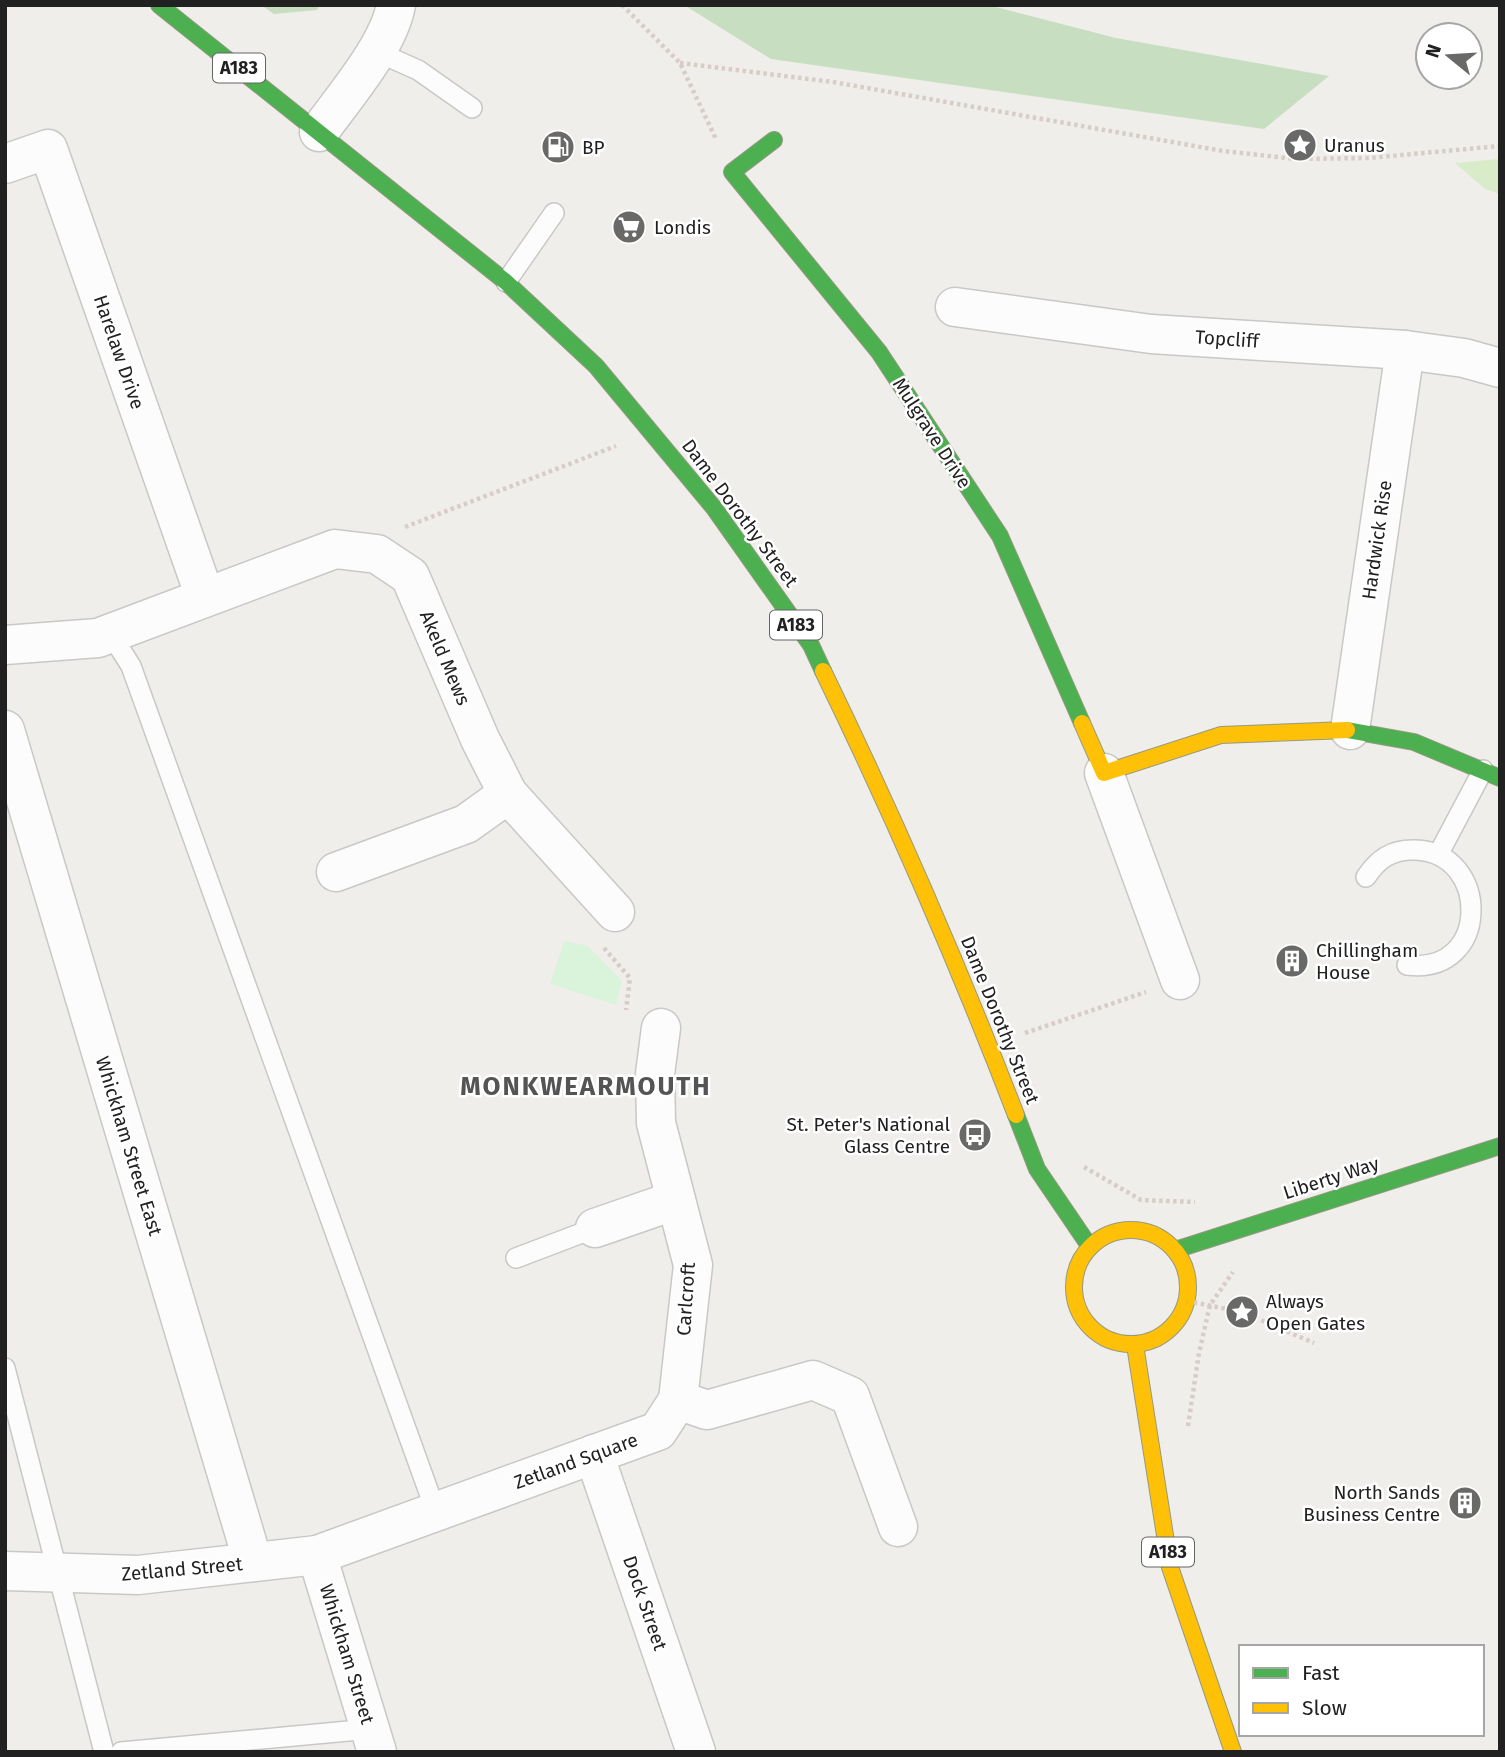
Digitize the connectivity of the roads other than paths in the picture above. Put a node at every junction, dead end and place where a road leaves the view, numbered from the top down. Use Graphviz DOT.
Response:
graph roads {
  1 [pos="159,5"];
  2 [pos="396,5"];
  3 [pos="375,51"];
  4 [pos="472,108"];
  5 [pos="319,132"];
  6 [pos="774,140"];
  7 [pos="5,164"];
  8 [pos="554,213"];
  9 [pos="506,282"];
  10 [pos="955,307"];
  11 [pos="1405,350"];
  12 [pos="1500,368"];
  13 [pos="205,597"];
  14 [pos="110,633"];
  15 [pos="5,645"];
  16 [pos="5,730"];
  17 [pos="1350,730"];
  18 [pos="1104,773"];
  19 [pos="1492,774"];
  20 [pos="508,794"];
  21 [pos="1438,853"];
  22 [pos="336,872"];
  23 [pos="1366,877"];
  24 [pos="615,912"];
  25 [pos="1407,965"];
  26 [pos="1180,980"];
  27 [pos="661,1028"];
  28 [pos="1500,1146"];
  29 [pos="676,1200"];
  30 [pos="595,1228"];
  31 [pos="1090,1247"];
  32 [pos="1175,1250"];
  33 [pos="516,1258"];
  34 [pos="1135,1345"];
  35 [pos="5,1368"];
  36 [pos="678,1400"];
  37 [pos="594,1454"];
  38 [pos="436,1512"];
  39 [pos="898,1527"];
  40 [pos="317,1555"];
  41 [pos="253,1562"];
  42 [pos="5,1571"];
  43 [pos="59,1572"];
  44 [pos="373,1740"];
  45 [pos="255,1746"];
  46 [pos="104,1752"];
  47 [pos="121,1752"];
  48 [pos="696,1752"];
  49 [pos="1233,1752"];
  1 -- 5 [label="main road, Dame Dorothy Street / A183"];
  2 -- 3 [label="street"];
  3 -- 4 [label="lane"];
  3 -- 5 [label="street"];
  5 -- 9 [label="main road, Dame Dorothy Street / A183"];
  6 -- 18 [label="main road, Mulgrave Drive"];
  7 -- 13 [label="street, Harelaw Drive"];
  8 -- 9 [label="lane"];
  9 -- 31 [label="main road, Dame Dorothy Street / A183"];
  10 -- 11 [label="street, Topcliff"];
  11 -- 12 [label="street, Topcliff"];
  11 -- 17 [label="street, Hardwick Rise"];
  13 -- 14 [label="street, Akeld Mews"];
  13 -- 20 [label="street, Akeld Mews"];
  14 -- 15 [label="street, Akeld Mews"];
  14 -- 38 [label="lane"];
  16 -- 41 [label="street, Whickham Street East"];
  17 -- 18 [label="main road"];
  17 -- 19 [label="main road"];
  18 -- 26 [label="street, Mulgrave Drive"];
  19 -- 21 [label="lane"];
  20 -- 22 [label="street"];
  20 -- 24 [label="street, Akeld Mews"];
  21 -- 23 [label="lane"];
  21 -- 25 [label="lane"];
  27 -- 29 [label="street, Carlcroft"];
  28 -- 32 [label="main road, Liberty Way"];
  29 -- 30 [label="street"];
  29 -- 36 [label="street, Carlcroft"];
  30 -- 33 [label="lane"];
  31 -- 32 [label="main road"];
  31 -- 34 [label="main road"];
  32 -- 34 [label="main road"];
  34 -- 49 [label="main road, A183"];
  35 -- 43 [label="lane"];
  36 -- 37 [label="street, Zetland Square"];
  36 -- 39 [label="street"];
  37 -- 38 [label="street, Zetland Square"];
  37 -- 48 [label="street, Dock Street"];
  38 -- 40 [label="street, Zetland Square"];
  40 -- 41 [label="street, Zetland Street"];
  40 -- 44 [label="street, Whickham Street"];
  41 -- 43 [label="street, Zetland Street"];
  42 -- 43 [label="street, Zetland Street"];
  43 -- 46 [label="lane"];
  44 -- 45 [label="lane"];
  45 -- 47 [label="lane"];
}
